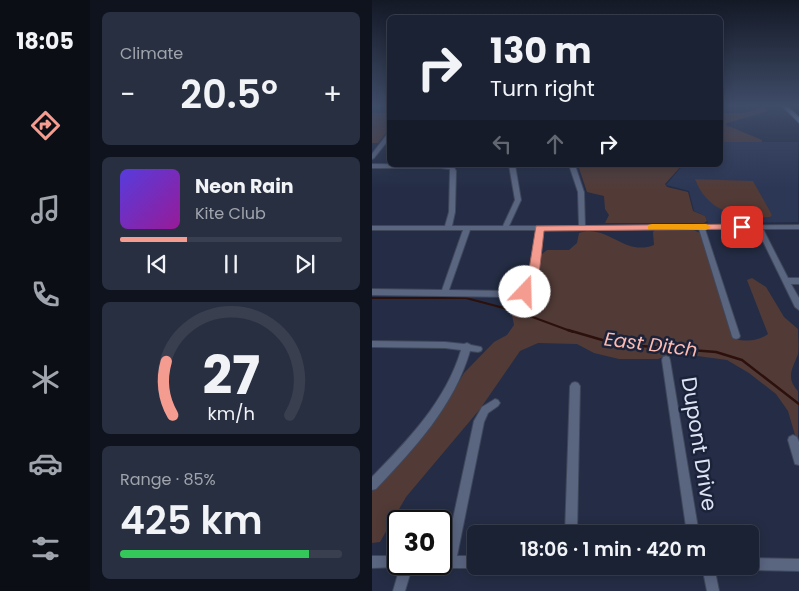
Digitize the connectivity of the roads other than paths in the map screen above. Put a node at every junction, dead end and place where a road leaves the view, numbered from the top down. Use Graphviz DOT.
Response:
graph roads {
  1 [pos="387,141"];
  2 [pos="372,157"];
  3 [pos="372,166"];
  4 [pos="387,166"];
  5 [pos="446,167"];
  6 [pos="512,167"];
  7 [pos="573,167"];
  8 [pos="582,227"];
  9 [pos="701,227"];
  10 [pos="759,227"];
  11 [pos="798,227"];
  12 [pos="372,228"];
  13 [pos="448,228"];
  14 [pos="468,228"];
  15 [pos="505,228"];
  16 [pos="540,228"];
  17 [pos="786,281"];
  18 [pos="798,281"];
  19 [pos="372,292"];
  20 [pos="445,292"];
  21 [pos="798,307"];
  22 [pos="736,336"];
  23 [pos="372,344"];
  24 [pos="467,346"];
  25 [pos="478,349"];
  26 [pos="666,360"];
  27 [pos="575,386"];
  28 [pos="495,404"];
  29 [pos="793,440"];
  30 [pos="798,460"];
  31 [pos="372,485"];
  32 [pos="571,525"];
  33 [pos="692,525"];
  34 [pos="452,533"];
  35 [pos="372,562"];
  36 [pos="387,562"];
  37 [pos="452,562"];
  38 [pos="467,562"];
  39 [pos="759,564"];
  40 [pos="798,565"];
  41 [pos="404,575"];
  42 [pos="709,575"];
  43 [pos="399,591"];
  44 [pos="712,591"];
  1 -- 2 [label="street"];
  3 -- 4 [label="street"];
  5 -- 13 [label="street"];
  6 -- 15 [label="street"];
  7 -- 8 [label="street"];
  8 -- 9 [label="street"];
  8 -- 16 [label="street"];
  9 -- 10 [label="street"];
  9 -- 22 [label="street"];
  10 -- 11 [label="street"];
  10 -- 17 [label="street"];
  12 -- 13 [label="street"];
  13 -- 14 [label="street"];
  14 -- 15 [label="street"];
  14 -- 20 [label="street"];
  15 -- 16 [label="street"];
  16 -- 20 [label="street"];
  17 -- 18 [label="street"];
  17 -- 21 [label="street"];
  19 -- 20 [label="street"];
  23 -- 24 [label="street"];
  24 -- 25 [label="street"];
  24 -- 31 [label="street"];
  26 -- 33 [label="street, Dupont Drive"];
  27 -- 32 [label="street"];
  28 -- 34 [label="street"];
  29 -- 30 [label="street"];
  35 -- 36 [label="street"];
  37 -- 38 [label="street"];
  39 -- 40 [label="street"];
  41 -- 43 [label="street"];
  42 -- 44 [label="street"];
}
